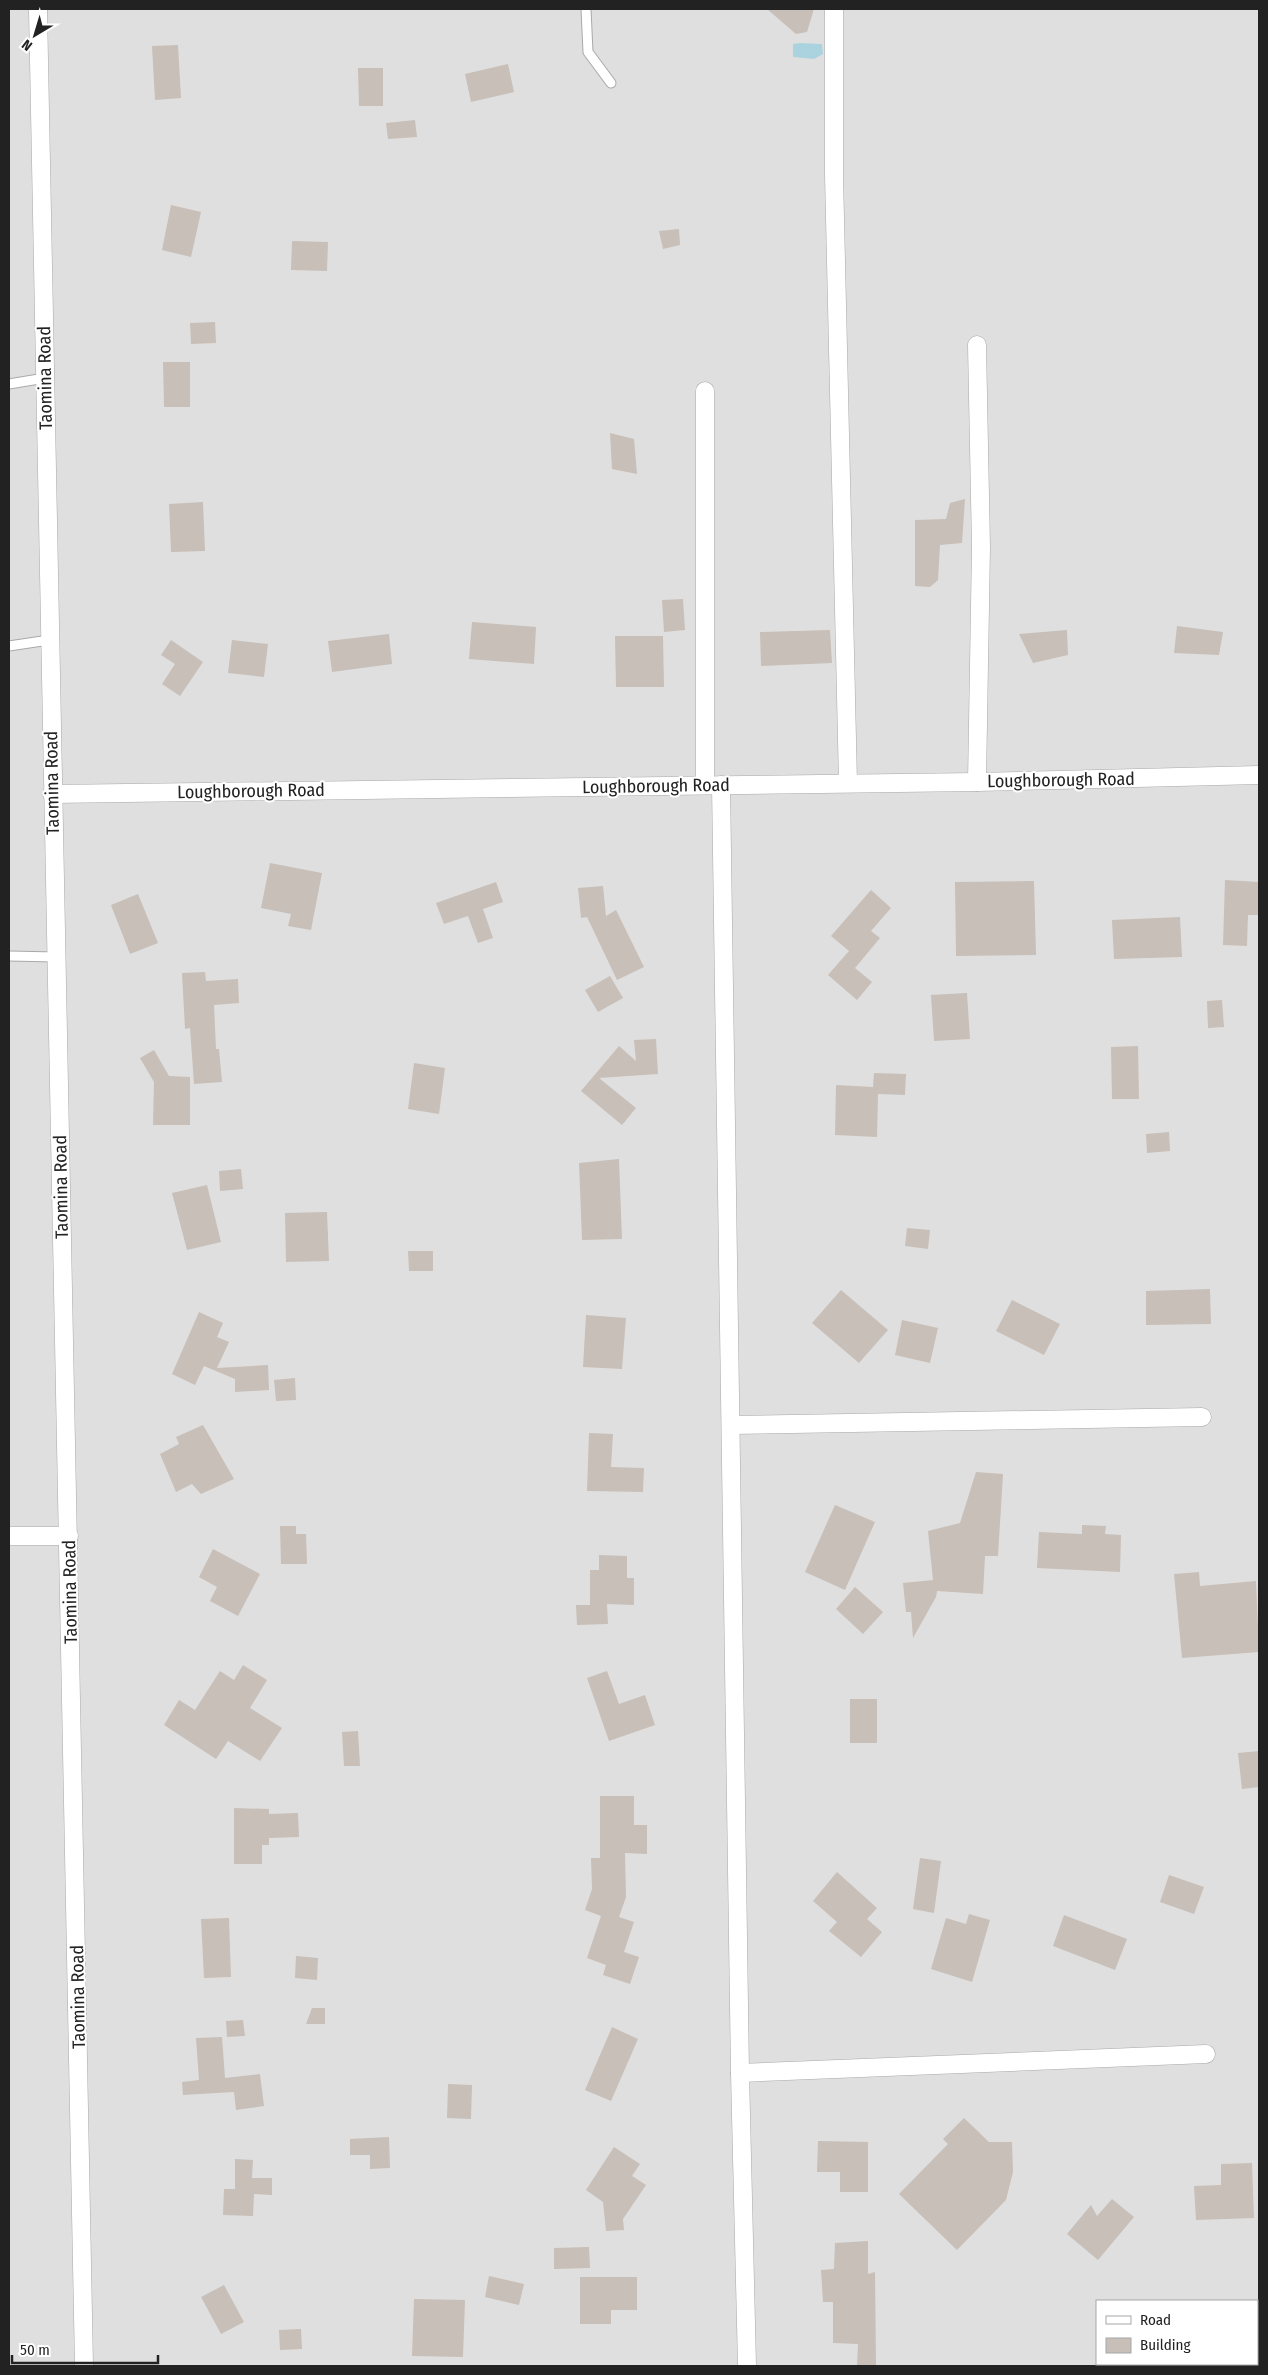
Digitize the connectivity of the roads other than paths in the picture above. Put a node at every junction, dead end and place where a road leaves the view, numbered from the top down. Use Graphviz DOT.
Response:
graph roads {
  1 [pos="38,9"];
  2 [pos="586,9"];
  3 [pos="834,9"];
  4 [pos="611,83"];
  5 [pos="976,345"];
  6 [pos="45,378"];
  7 [pos="9,384"];
  8 [pos="705,391"];
  9 [pos="50,640"];
  10 [pos="9,646"];
  11 [pos="1259,774"];
  12 [pos="977,782"];
  13 [pos="848,783"];
  14 [pos="713,785"];
  15 [pos="52,794"];
  16 [pos="9,956"];
  17 [pos="56,957"];
  18 [pos="1202,1417"];
  19 [pos="731,1425"];
  20 [pos="9,1536"];
  21 [pos="69,1536"];
  22 [pos="1206,2054"];
  23 [pos="740,2073"];
  24 [pos="84,2366"];
  25 [pos="747,2366"];
  1 -- 6 [label="street, Taomina Road"];
  2 -- 4 [label="lane"];
  3 -- 13 [label="street"];
  5 -- 12 [label="street"];
  6 -- 7 [label="lane"];
  6 -- 9 [label="street, Taomina Road"];
  8 -- 14 [label="street"];
  9 -- 10 [label="lane"];
  9 -- 15 [label="street, Taomina Road"];
  11 -- 12 [label="street, Loughborough Road"];
  12 -- 13 [label="street, Loughborough Road"];
  13 -- 14 [label="street, Loughborough Road"];
  14 -- 15 [label="street, Loughborough Road"];
  14 -- 19 [label="street"];
  15 -- 17 [label="street, Taomina Road"];
  16 -- 17 [label="lane"];
  17 -- 21 [label="street, Taomina Road"];
  18 -- 19 [label="street"];
  19 -- 23 [label="street"];
  20 -- 21 [label="street"];
  21 -- 24 [label="street, Taomina Road"];
  22 -- 23 [label="street"];
  23 -- 25 [label="street"];
}
